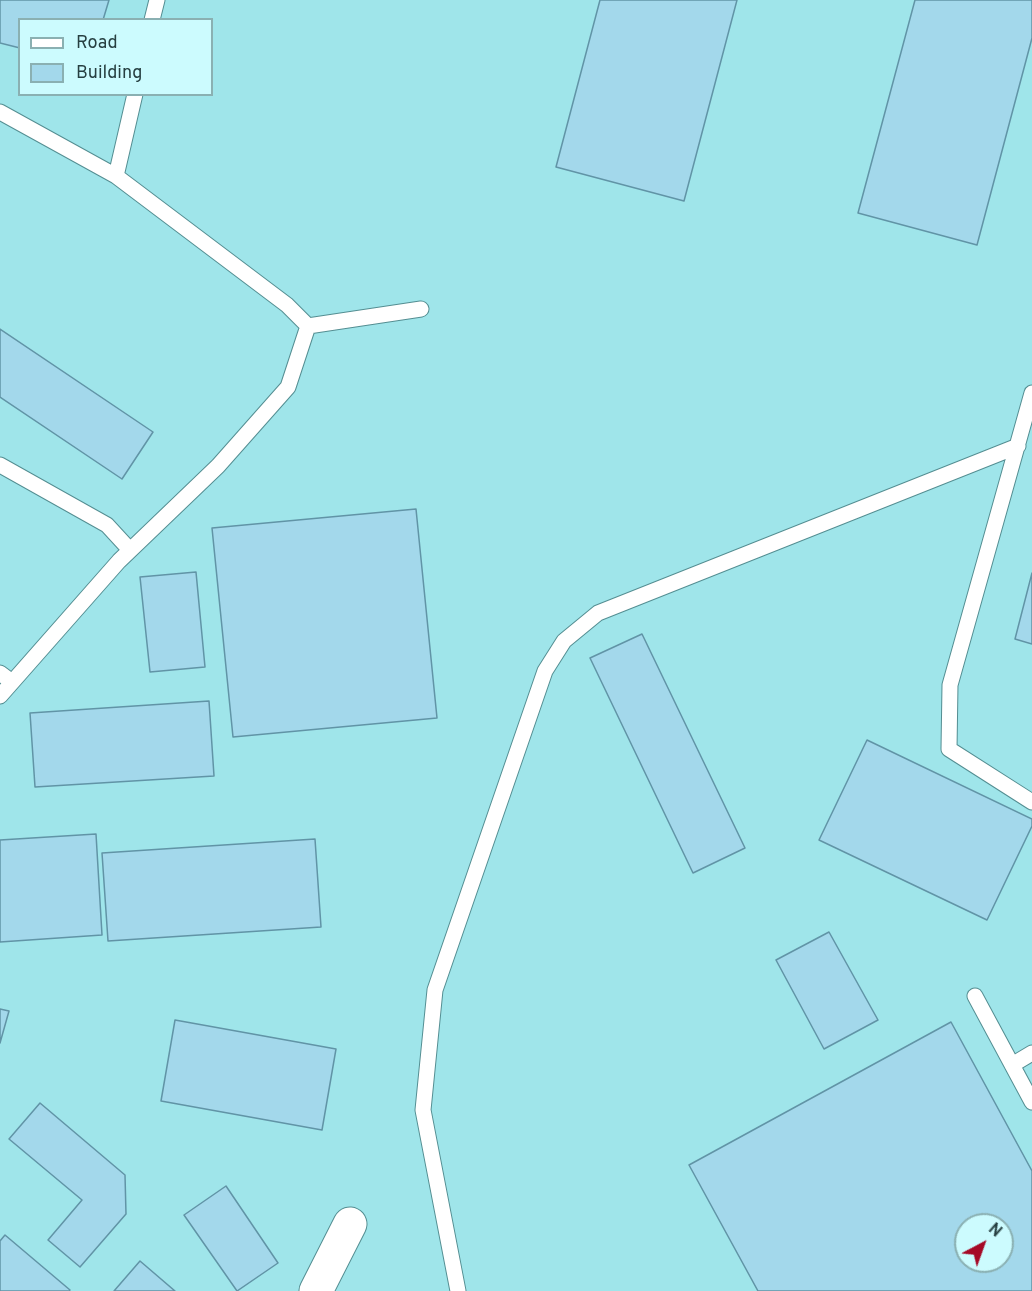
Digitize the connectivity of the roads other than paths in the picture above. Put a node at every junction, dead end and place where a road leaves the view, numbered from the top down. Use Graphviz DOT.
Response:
graph roads {
  1 [pos="157,0"];
  2 [pos="153,18"];
  3 [pos="135,96"];
  4 [pos="0,112"];
  5 [pos="116,176"];
  6 [pos="421,309"];
  7 [pos="308,326"];
  8 [pos="1032,393"];
  9 [pos="1018,446"];
  10 [pos="0,465"];
  11 [pos="130,550"];
  12 [pos="6,678"];
  13 [pos="0,696"];
  14 [pos="1032,802"];
  15 [pos="975,996"];
  16 [pos="1032,1053"];
  17 [pos="1012,1065"];
  18 [pos="1032,1102"];
  19 [pos="350,1224"];
  20 [pos="316,1291"];
  21 [pos="458,1291"];
  1 -- 2 [label="lane"];
  3 -- 5 [label="lane"];
  4 -- 5 [label="lane"];
  5 -- 7 [label="lane"];
  6 -- 7 [label="lane"];
  7 -- 11 [label="lane"];
  8 -- 9 [label="lane"];
  9 -- 14 [label="lane"];
  9 -- 21 [label="lane"];
  10 -- 11 [label="lane"];
  11 -- 12 [label="lane"];
  12 -- 13 [label="lane"];
  15 -- 17 [label="lane"];
  16 -- 17 [label="lane"];
  17 -- 18 [label="lane"];
  19 -- 20 [label="street"];
}
